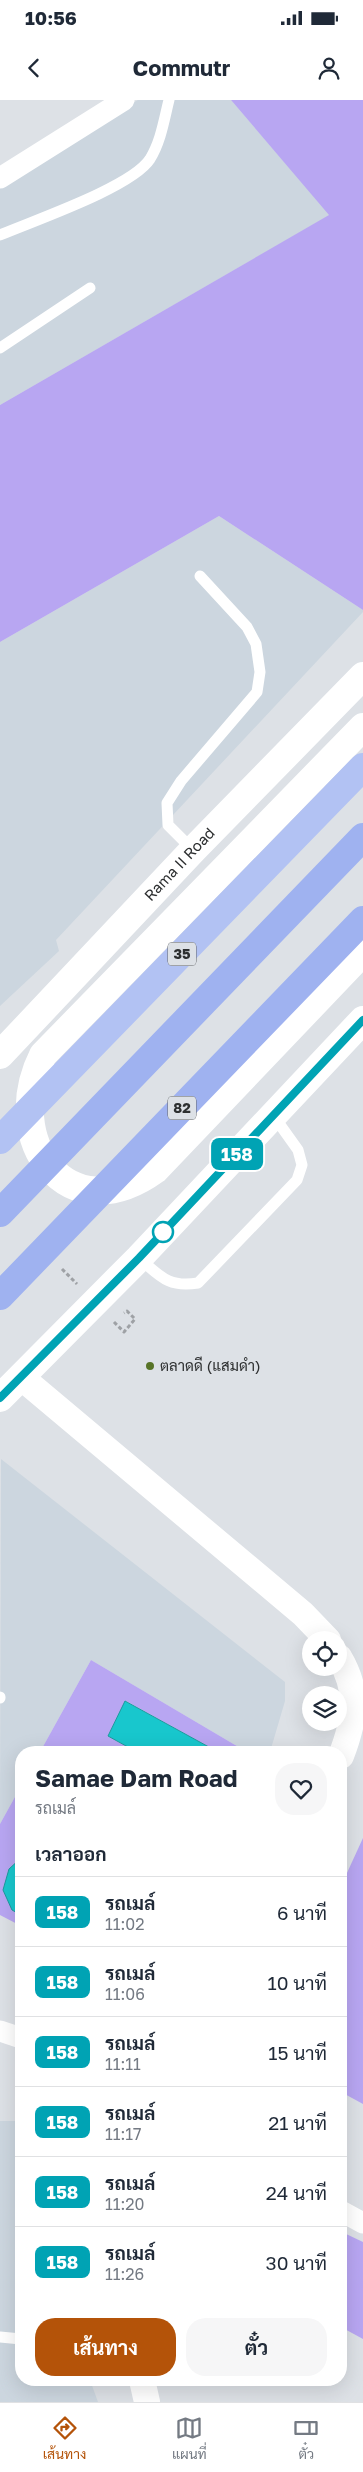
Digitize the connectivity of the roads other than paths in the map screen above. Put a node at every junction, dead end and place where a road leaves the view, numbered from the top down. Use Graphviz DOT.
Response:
graph roads {
  1 [pos="124,100"];
  2 [pos="169,100"];
  3 [pos="0,178"];
  4 [pos="0,235"];
  5 [pos="90,288"];
  6 [pos="0,348"];
  7 [pos="200,576"];
  8 [pos="363,676"];
  9 [pos="363,727"];
  10 [pos="363,768"];
  11 [pos="363,838"];
  12 [pos="193,850"];
  13 [pos="363,906"];
  14 [pos="363,920"];
  15 [pos="363,952"];
  16 [pos="363,1020"];
  17 [pos="0,1054"];
  18 [pos="273,1115"];
  19 [pos="0,1140"];
  20 [pos="0,1213"];
  21 [pos="139,1258"];
  22 [pos="0,1282"];
  23 [pos="0,1296"];
  24 [pos="22,1378"];
  25 [pos="0,1398"];
  26 [pos="319,1631"];
  27 [pos="347,1671"];
  28 [pos="358,1692"];
  29 [pos="357,1724"];
  30 [pos="346,1746"];
  31 [pos="0,2031"];
  32 [pos="15,2036"];
  33 [pos="347,2214"];
  34 [pos="363,2223"];
  35 [pos="0,2336"];
  36 [pos="15,2339"];
  37 [pos="143,2386"];
  38 [pos="147,2402"];
  1 -- 3 [label="street"];
  2 -- 4 [label="lane"];
  5 -- 6 [label="lane"];
  7 -- 12 [label="lane"];
  8 -- 12 [label="main road, Rama II Road"];
  9 -- 15 [label="main road"];
  10 -- 19 [label="highway, 35"];
  11 -- 20 [label="highway"];
  12 -- 17 [label="main road, Rama II Road"];
  13 -- 22 [label="highway"];
  14 -- 23 [label="highway, 82"];
  16 -- 18 [label="main road"];
  18 -- 21 [label="main road"];
  18 -- 21 [label="lane"];
  21 -- 24 [label="main road"];
  24 -- 25 [label="main road"];
  24 -- 26 [label="street"];
  27 -- 28 [label="street"];
  28 -- 29 [label="street"];
  29 -- 30 [label="street"];
  31 -- 32 [label="street"];
  33 -- 34 [label="street"];
  35 -- 36 [label="lane"];
  37 -- 38 [label="street"];
}
